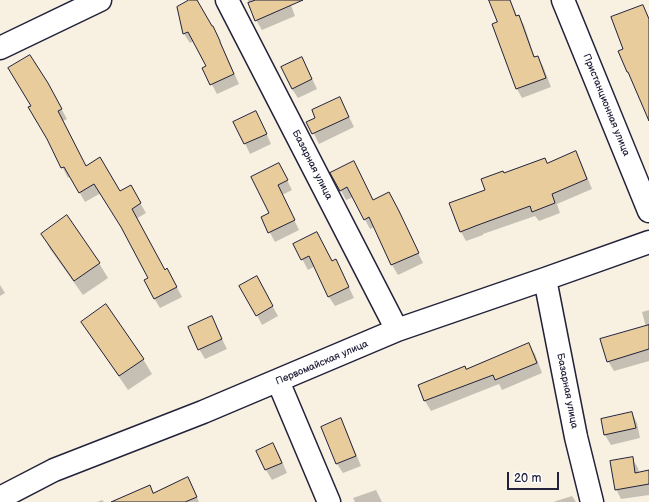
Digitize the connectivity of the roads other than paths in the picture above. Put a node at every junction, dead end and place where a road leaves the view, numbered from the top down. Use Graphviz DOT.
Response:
graph roads {
  1 [pos="100,0"];
  2 [pos="227,0"];
  3 [pos="563,0"];
  4 [pos="0,48"];
  5 [pos="649,211"];
  6 [pos="649,242"];
  7 [pos="545,279"];
  8 [pos="397,330"];
  9 [pos="278,381"];
  10 [pos="0,498"];
  11 [pos="329,502"];
  12 [pos="592,502"];
  1 -- 4 [label="street"];
  2 -- 8 [label="street, Базарная улица"];
  3 -- 5 [label="street, Пристанционная улица"];
  6 -- 7 [label="street, Первомайская улица"];
  7 -- 8 [label="street, Первомайская улица"];
  7 -- 12 [label="street, Базарная улица"];
  8 -- 9 [label="street, Первомайская улица"];
  9 -- 10 [label="street, Первомайская улица"];
  9 -- 11 [label="street"];
}
